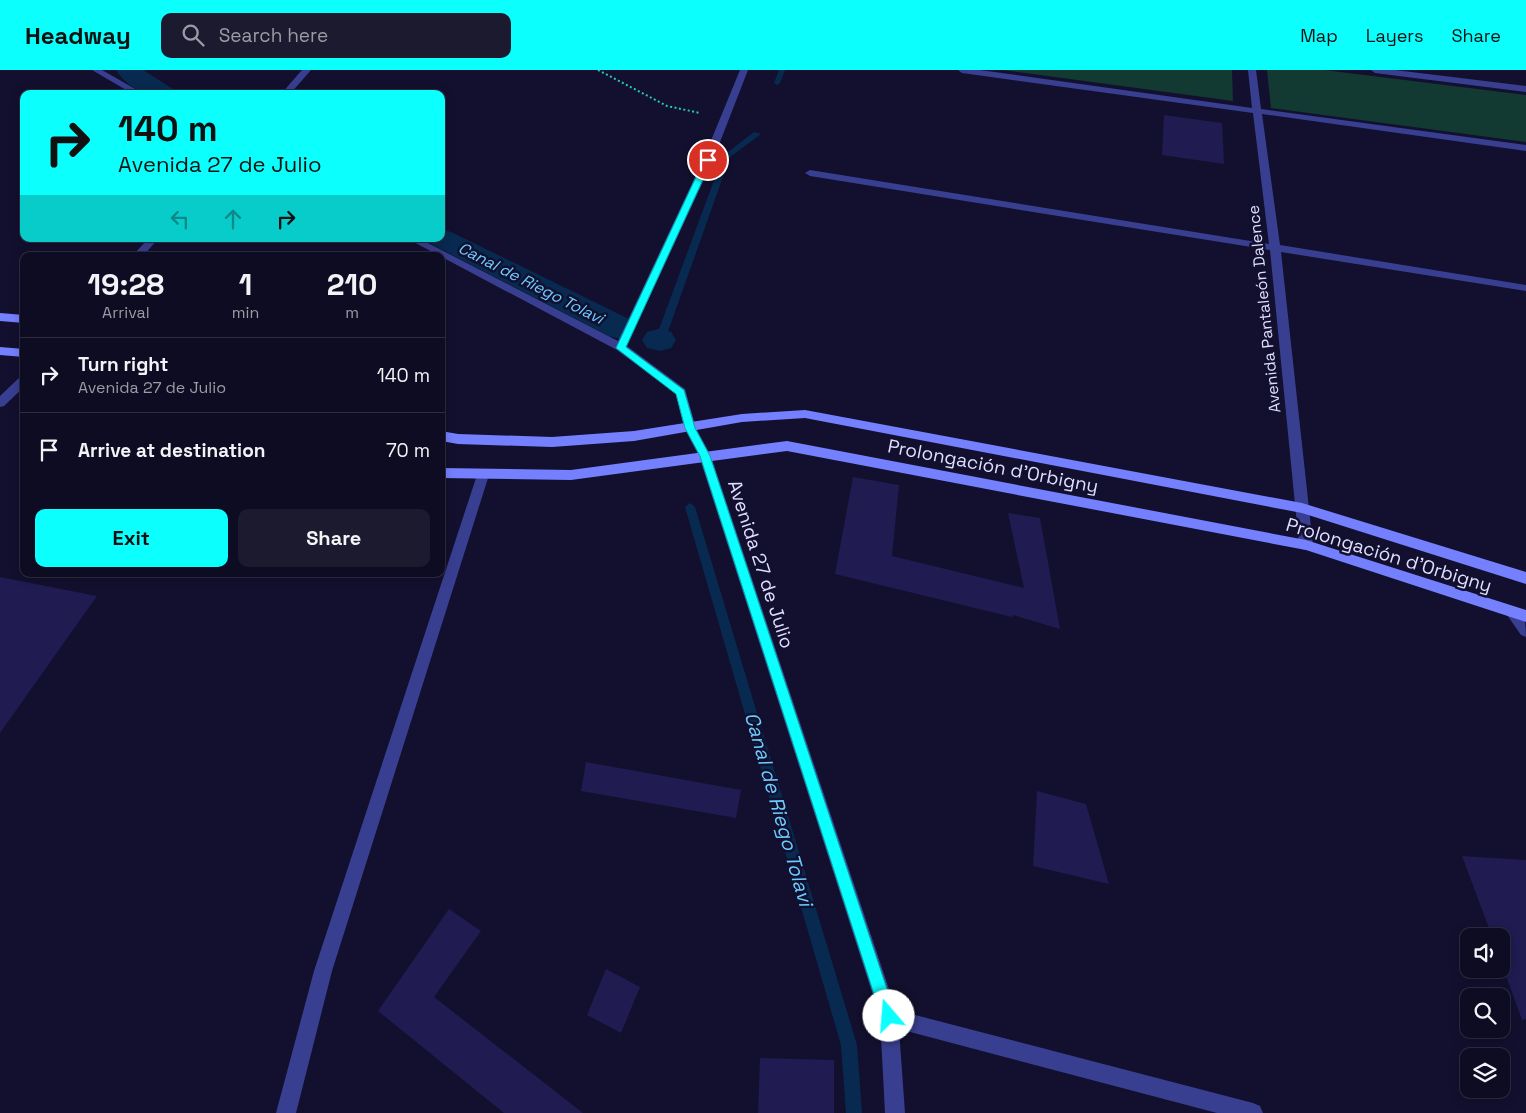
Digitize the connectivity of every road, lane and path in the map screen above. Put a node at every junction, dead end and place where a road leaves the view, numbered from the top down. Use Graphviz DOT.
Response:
graph roads {
  1 [pos="96,70"];
  2 [pos="307,70"];
  3 [pos="598,70"];
  4 [pos="744,70"];
  5 [pos="962,70"];
  6 [pos="1252,70"];
  7 [pos="1374,70"];
  8 [pos="1526,89"];
  9 [pos="133,90"];
  10 [pos="289,90"];
  11 [pos="1257,110"];
  12 [pos="724,119"];
  13 [pos="1526,148"];
  14 [pos="810,172"];
  15 [pos="150,242"];
  16 [pos="419,242"];
  17 [pos="1275,248"];
  18 [pos="141,252"];
  19 [pos="438,252"];
  20 [pos="445,256"];
  21 [pos="1526,288"];
  22 [pos="0,317"];
  23 [pos="20,319"];
  24 [pos="621,348"];
  25 [pos="0,351"];
  26 [pos="20,353"];
  27 [pos="20,384"];
  28 [pos="0,403"];
  29 [pos="690,428"];
  30 [pos="445,437"];
  31 [pos="705,456"];
  32 [pos="445,473"];
  33 [pos="483,475"];
  34 [pos="1302,508"];
  35 [pos="1306,545"];
  36 [pos="1526,578"];
  37 [pos="1512,612"];
  38 [pos="1526,616"];
  39 [pos="1526,631"];
  40 [pos="889,1016"];
  41 [pos="286,1113"];
  42 [pos="895,1113"];
  43 [pos="1253,1113"];
  1 -- 9 [label="street"];
  2 -- 10 [label="street"];
  3 -- 12 [label="path"];
  4 -- 12 [label="street"];
  5 -- 11 [label="street"];
  6 -- 11 [label="street, Avenida Pantaleón Dalence"];
  7 -- 8 [label="street"];
  11 -- 13 [label="street"];
  11 -- 17 [label="street, Avenida Pantaleón Dalence"];
  12 -- 24 [label="street"];
  14 -- 17 [label="street"];
  15 -- 18 [label="street"];
  16 -- 19 [label="street, Avenida 27 de Julio"];
  17 -- 21 [label="street"];
  17 -- 34 [label="street, Avenida Pantaleón Dalence"];
  20 -- 24 [label="street, Avenida 27 de Julio"];
  22 -- 23 [label="main road"];
  24 -- 29 [label="street, Avenida 27 de Julio"];
  25 -- 26 [label="main road"];
  27 -- 28 [label="street"];
  29 -- 30 [label="main road, Prolongación d'Orbigny"];
  29 -- 31 [label="street, Avenida 27 de Julio"];
  29 -- 34 [label="main road, Prolongación d'Orbigny"];
  31 -- 33 [label="main road, Prolongación d'Orbigny"];
  31 -- 35 [label="main road, Prolongación d'Orbigny"];
  31 -- 40 [label="street, Avenida 27 de Julio"];
  32 -- 33 [label="main road, Prolongación d'Orbigny"];
  33 -- 41 [label="street"];
  34 -- 35 [label="street, Avenida Pantaleón Dalence"];
  34 -- 36 [label="main road, Prolongación d'Orbigny"];
  35 -- 37 [label="main road, Prolongación d'Orbigny"];
  37 -- 38 [label="main road, Prolongación d'Orbigny"];
  37 -- 39 [label="street"];
  40 -- 42 [label="street, Avenida 27 de Julio"];
  40 -- 43 [label="street"];
}
